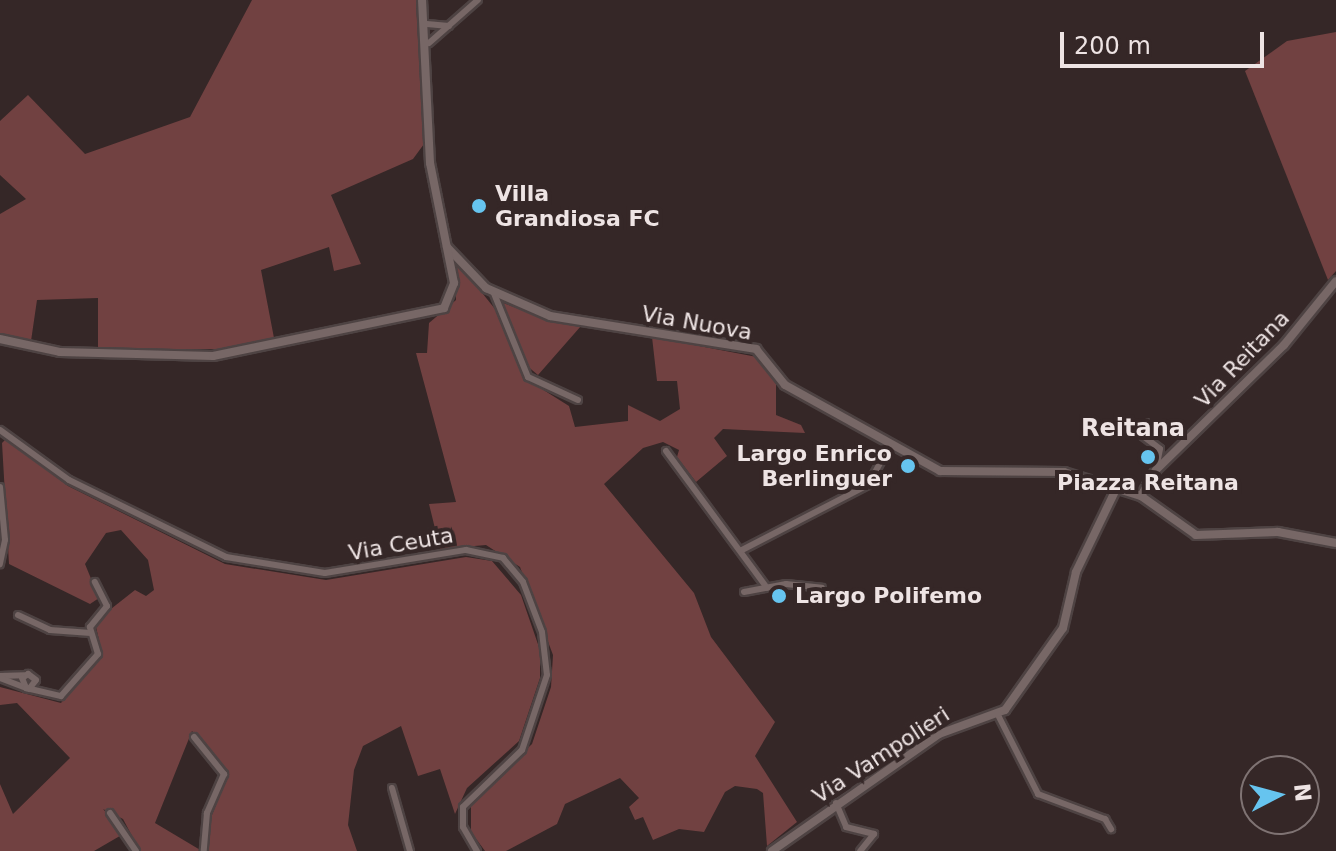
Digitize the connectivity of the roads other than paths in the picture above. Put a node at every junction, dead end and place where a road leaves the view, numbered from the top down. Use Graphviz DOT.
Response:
graph roads {
  1 [pos="422,0"];
  2 [pos="478,0"];
  3 [pos="427,24"];
  4 [pos="453,25"];
  5 [pos="429,43"];
  6 [pos="447,247"];
  7 [pos="1336,281"];
  8 [pos="493,291"];
  9 [pos="0,339"];
  10 [pos="578,400"];
  11 [pos="1149,423"];
  12 [pos="0,430"];
  13 [pos="890,445"];
  14 [pos="666,451"];
  15 [pos="1156,470"];
  16 [pos="0,487"];
  17 [pos="1117,487"];
  18 [pos="1141,496"];
  19 [pos="1336,543"];
  20 [pos="742,550"];
  21 [pos="0,564"];
  22 [pos="95,582"];
  23 [pos="767,588"];
  24 [pos="822,588"];
  25 [pos="744,592"];
  26 [pos="18,615"];
  27 [pos="91,633"];
  28 [pos="24,675"];
  29 [pos="0,677"];
  30 [pos="36,680"];
  31 [pos="28,688"];
  32 [pos="48,695"];
  33 [pos="998,715"];
  34 [pos="194,737"];
  35 [pos="392,788"];
  36 [pos="836,803"];
  37 [pos="110,813"];
  38 [pos="1111,829"];
  39 [pos="136,851"];
  40 [pos="204,851"];
  41 [pos="410,851"];
  42 [pos="477,851"];
  43 [pos="772,851"];
  44 [pos="860,851"];
  1 -- 3 [label="street"];
  2 -- 4 [label="street"];
  3 -- 4 [label="street"];
  3 -- 5 [label="street"];
  4 -- 5 [label="street"];
  5 -- 6 [label="street"];
  6 -- 8 [label="street, Via Nuova"];
  6 -- 9 [label="street"];
  7 -- 15 [label="street, Via Reitana"];
  8 -- 10 [label="street"];
  8 -- 13 [label="street, Via Nuova"];
  11 -- 15 [label="street"];
  12 -- 42 [label="street, Via Ceuta"];
  13 -- 17 [label="street, Via Nuova"];
  13 -- 20 [label="street"];
  14 -- 20 [label="street"];
  15 -- 18 [label="street, Via Reitana"];
  16 -- 21 [label="street"];
  17 -- 18 [label="street, Via Nuova"];
  17 -- 33 [label="street"];
  18 -- 19 [label="street, Via Nuova"];
  20 -- 23 [label="street"];
  22 -- 27 [label="street"];
  23 -- 24 [label="street"];
  23 -- 25 [label="street"];
  26 -- 27 [label="street"];
  27 -- 32 [label="street"];
  28 -- 29 [label="street"];
  28 -- 30 [label="street"];
  28 -- 31 [label="street"];
  29 -- 31 [label="street"];
  30 -- 31 [label="street"];
  30 -- 32 [label="street"];
  31 -- 32 [label="street"];
  33 -- 36 [label="street, Via Vampolieri"];
  33 -- 38 [label="street"];
  34 -- 40 [label="street"];
  35 -- 41 [label="street"];
  36 -- 43 [label="street, Via Vampolieri"];
  36 -- 44 [label="street"];
  37 -- 39 [label="street"];
}
